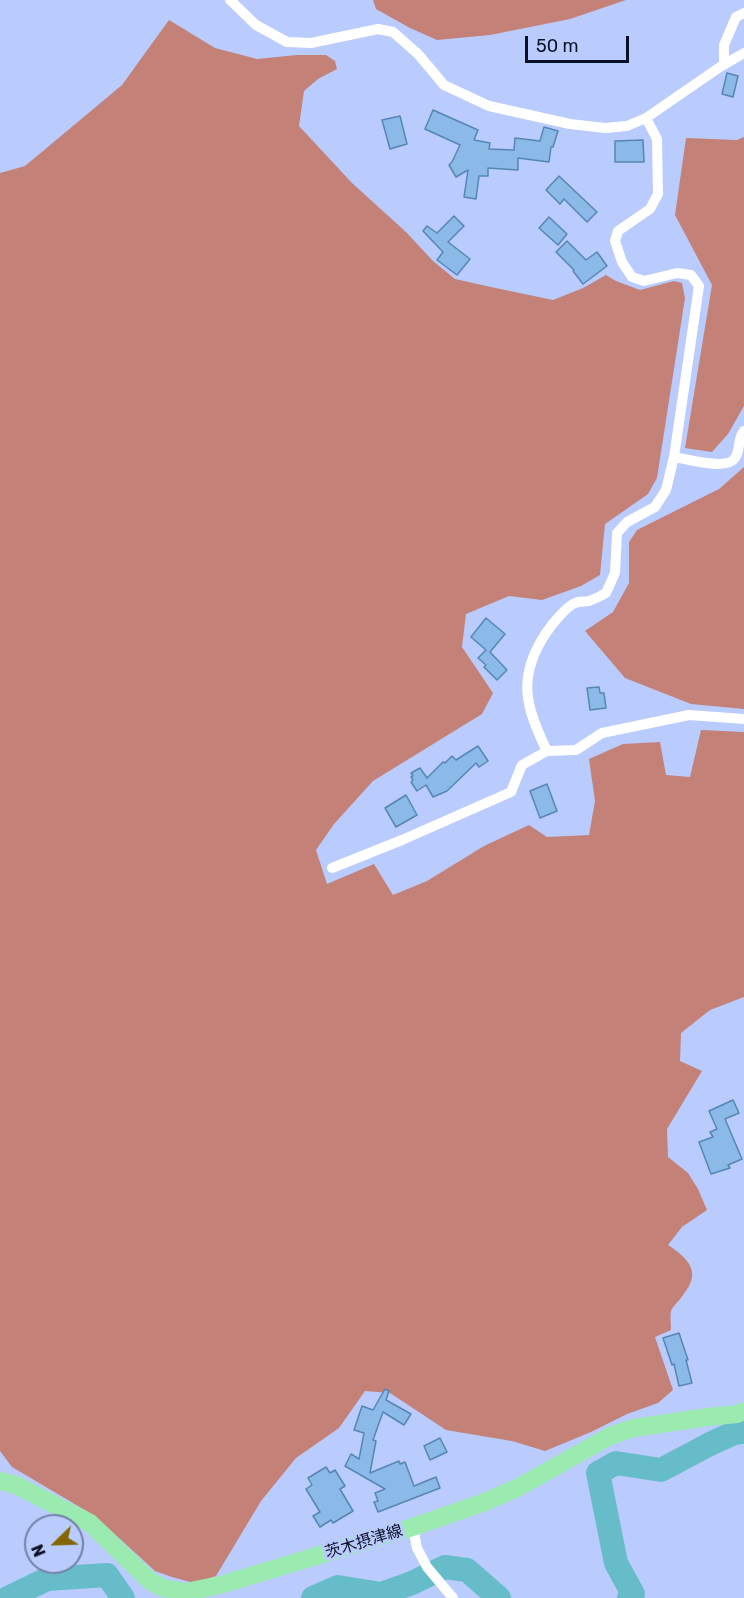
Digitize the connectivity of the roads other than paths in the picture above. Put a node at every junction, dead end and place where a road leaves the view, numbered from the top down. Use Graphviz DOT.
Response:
graph roads {
  1 [pos="230,0"];
  2 [pos="744,13"];
  3 [pos="744,53"];
  4 [pos="724,64"];
  5 [pos="646,118"];
  6 [pos="744,431"];
  7 [pos="674,457"];
  8 [pos="744,719"];
  9 [pos="547,751"];
  10 [pos="332,868"];
  11 [pos="744,1411"];
  12 [pos="0,1481"];
  13 [pos="412,1527"];
  14 [pos="453,1598"];
  1 -- 5 [label="street"];
  2 -- 4 [label="street"];
  3 -- 4 [label="street"];
  4 -- 5 [label="street"];
  5 -- 7 [label="street"];
  6 -- 7 [label="street"];
  7 -- 9 [label="street"];
  8 -- 9 [label="street"];
  9 -- 10 [label="street"];
  11 -- 13 [label="main road, 茨木摂津線"];
  12 -- 13 [label="main road, 茨木摂津線"];
  13 -- 14 [label="street"];
}
